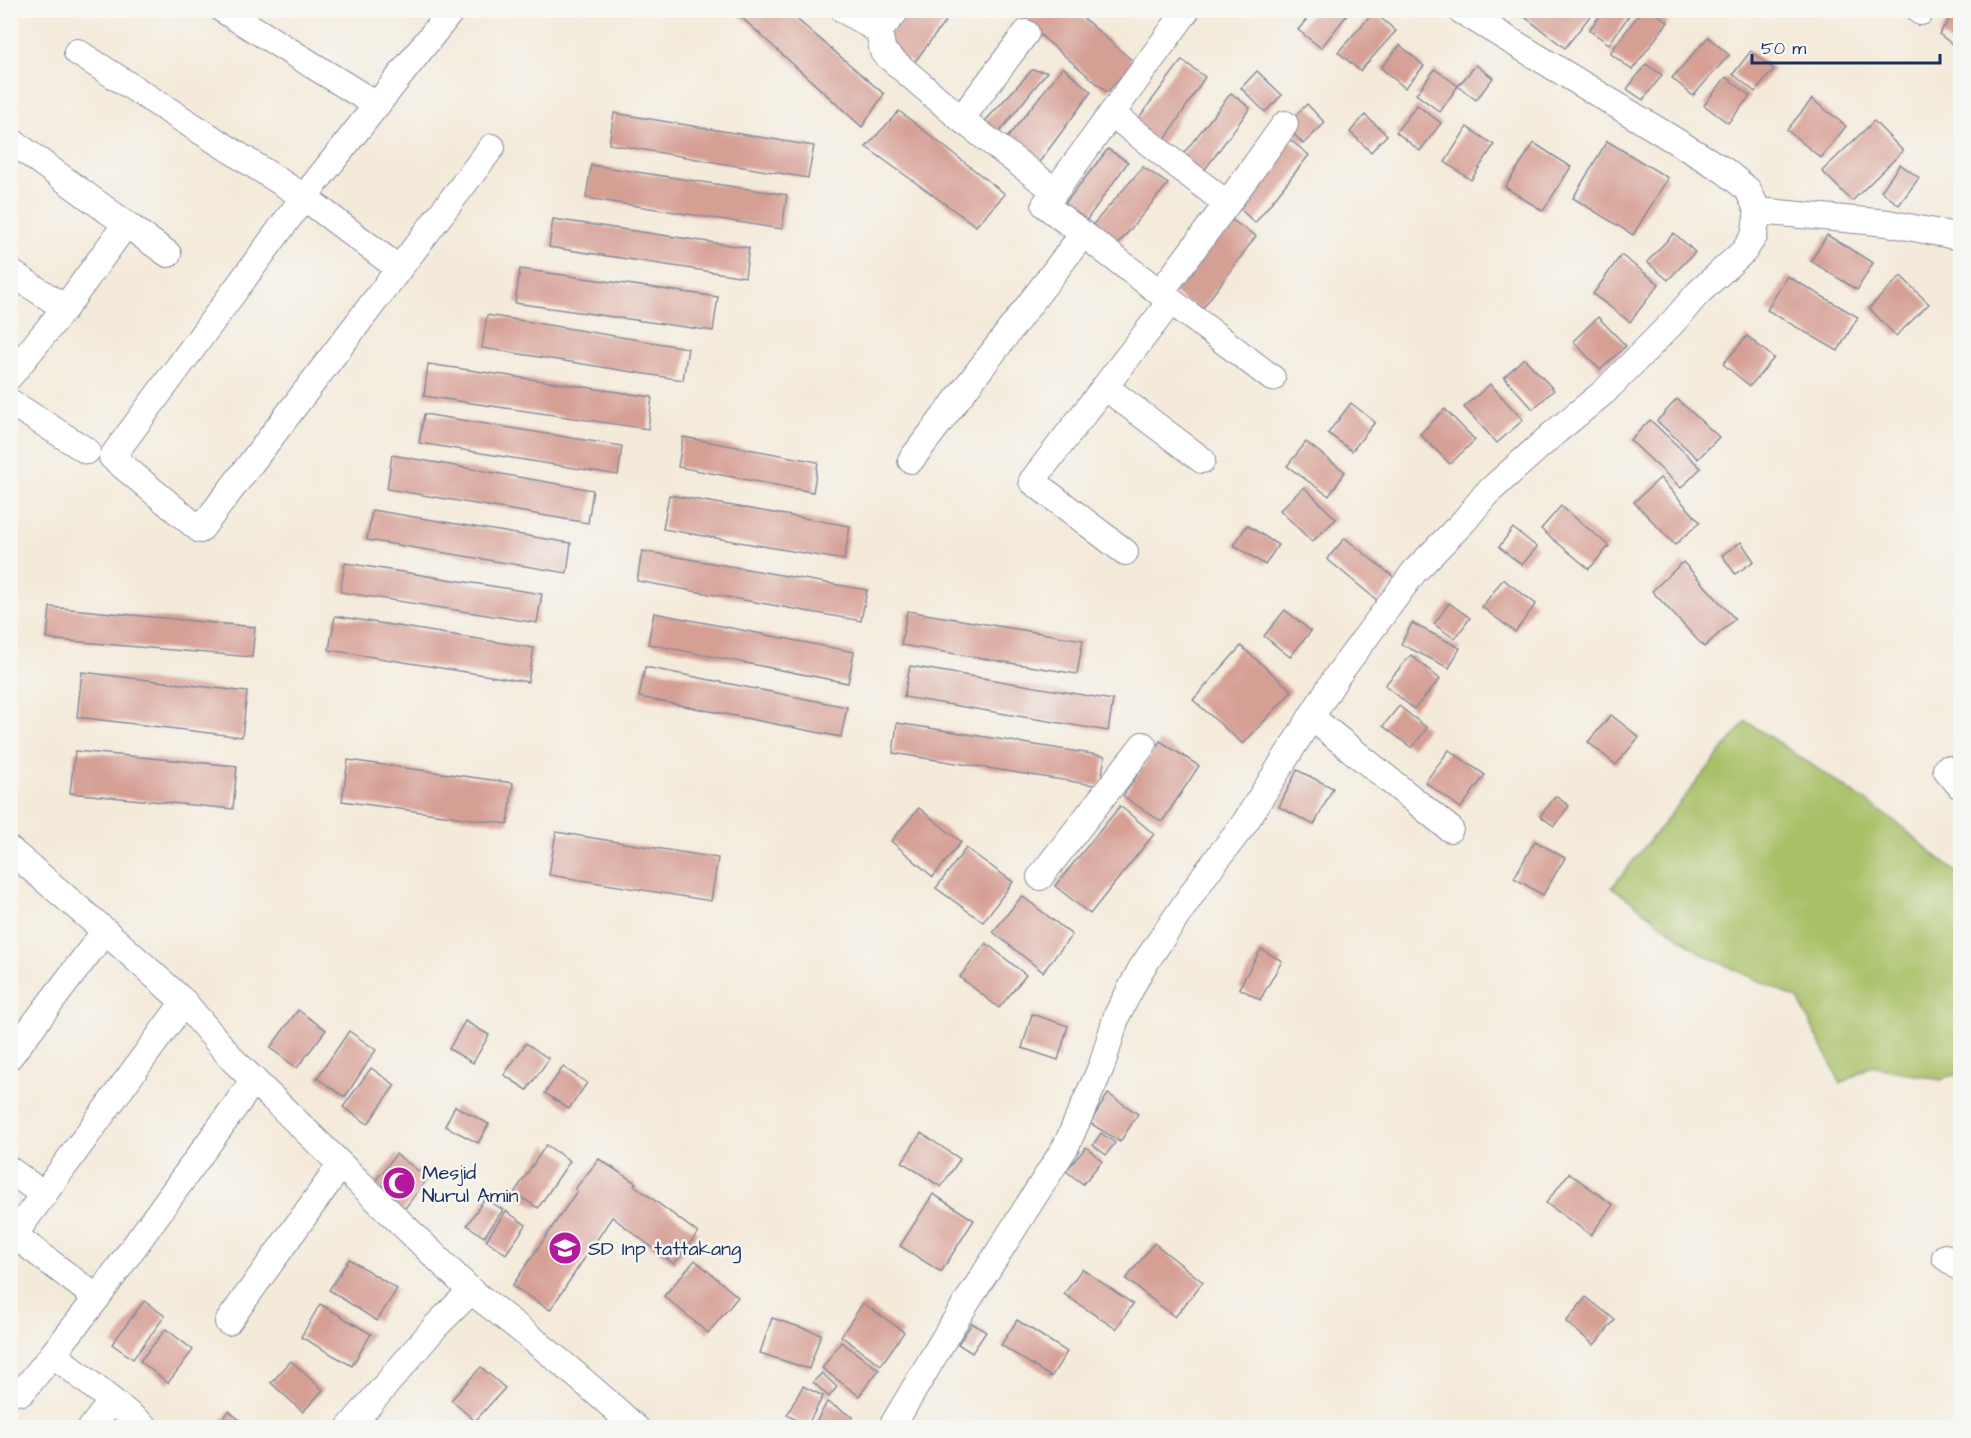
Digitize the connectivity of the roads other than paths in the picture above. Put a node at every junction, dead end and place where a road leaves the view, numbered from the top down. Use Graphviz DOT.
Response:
graph roads {
  1 [pos="223,10"];
  2 [pos="844,10"];
  3 [pos="897,10"];
  4 [pos="1187,10"];
  5 [pos="1460,10"];
  6 [pos="447,12"];
  7 [pos="879,31"];
  8 [pos="1026,33"];
  9 [pos="77,52"];
  10 [pos="377,105"];
  11 [pos="1112,114"];
  12 [pos="960,119"];
  13 [pos="1285,124"];
  14 [pos="10,140"];
  15 [pos="492,147"];
  16 [pos="1055,191"];
  17 [pos="304,197"];
  18 [pos="1227,204"];
  19 [pos="1758,211"];
  20 [pos="126,224"];
  21 [pos="1083,234"];
  22 [pos="1960,237"];
  23 [pos="168,254"];
  24 [pos="398,268"];
  25 [pos="10,272"];
  26 [pos="1165,297"];
  27 [pos="65,308"];
  28 [pos="10,376"];
  29 [pos="1272,378"];
  30 [pos="1105,387"];
  31 [pos="10,402"];
  32 [pos="87,451"];
  33 [pos="911,460"];
  34 [pos="1202,460"];
  35 [pos="1125,552"];
  36 [pos="1311,717"];
  37 [pos="1143,745"];
  38 [pos="1450,829"];
  39 [pos="14,860"];
  40 [pos="1040,877"];
  41 [pos="105,931"];
  42 [pos="184,1002"];
  43 [pos="10,1056"];
  44 [pos="254,1080"];
  45 [pos="340,1166"];
  46 [pos="10,1170"];
  47 [pos="44,1195"];
  48 [pos="12,1237"];
  49 [pos="471,1291"];
  50 [pos="97,1298"];
  51 [pos="228,1322"];
  52 [pos="53,1354"];
  53 [pos="22,1392"];
  54 [pos="112,1401"];
  55 [pos="91,1428"];
  56 [pos="146,1428"];
  57 [pos="349,1428"];
  58 [pos="636,1428"];
  59 [pos="891,1428"];
  1 -- 10 [label="street"];
  2 -- 7 [label="street"];
  3 -- 7 [label="street"];
  4 -- 11 [label="street"];
  5 -- 19 [label="street"];
  6 -- 10 [label="street"];
  7 -- 12 [label="street"];
  8 -- 12 [label="street"];
  9 -- 17 [label="street"];
  10 -- 17 [label="street"];
  11 -- 16 [label="street"];
  11 -- 18 [label="street"];
  12 -- 16 [label="street"];
  13 -- 18 [label="street"];
  14 -- 20 [label="street"];
  15 -- 24 [label="street"];
  16 -- 21 [label="street"];
  17 -- 24 [label="street"];
  17 -- 24 [label="street"];
  18 -- 26 [label="street"];
  19 -- 22 [label="street"];
  19 -- 36 [label="street"];
  20 -- 23 [label="street"];
  20 -- 27 [label="street"];
  21 -- 26 [label="street"];
  21 -- 33 [label="street"];
  25 -- 27 [label="street"];
  26 -- 29 [label="street"];
  26 -- 30 [label="street"];
  27 -- 28 [label="street"];
  30 -- 34 [label="street"];
  30 -- 35 [label="street"];
  31 -- 32 [label="street"];
  36 -- 38 [label="street"];
  36 -- 59 [label="street"];
  37 -- 40 [label="street"];
  39 -- 41 [label="street"];
  41 -- 42 [label="street"];
  41 -- 43 [label="street"];
  42 -- 44 [label="street"];
  42 -- 47 [label="street"];
  44 -- 45 [label="street"];
  44 -- 50 [label="street"];
  45 -- 49 [label="street"];
  45 -- 51 [label="street"];
  46 -- 47 [label="street"];
  47 -- 48 [label="street"];
  48 -- 50 [label="street"];
  49 -- 57 [label="street"];
  49 -- 58 [label="street"];
  50 -- 52 [label="street"];
  52 -- 53 [label="street"];
  52 -- 54 [label="street"];
  54 -- 55 [label="street"];
  54 -- 56 [label="street"];
}
